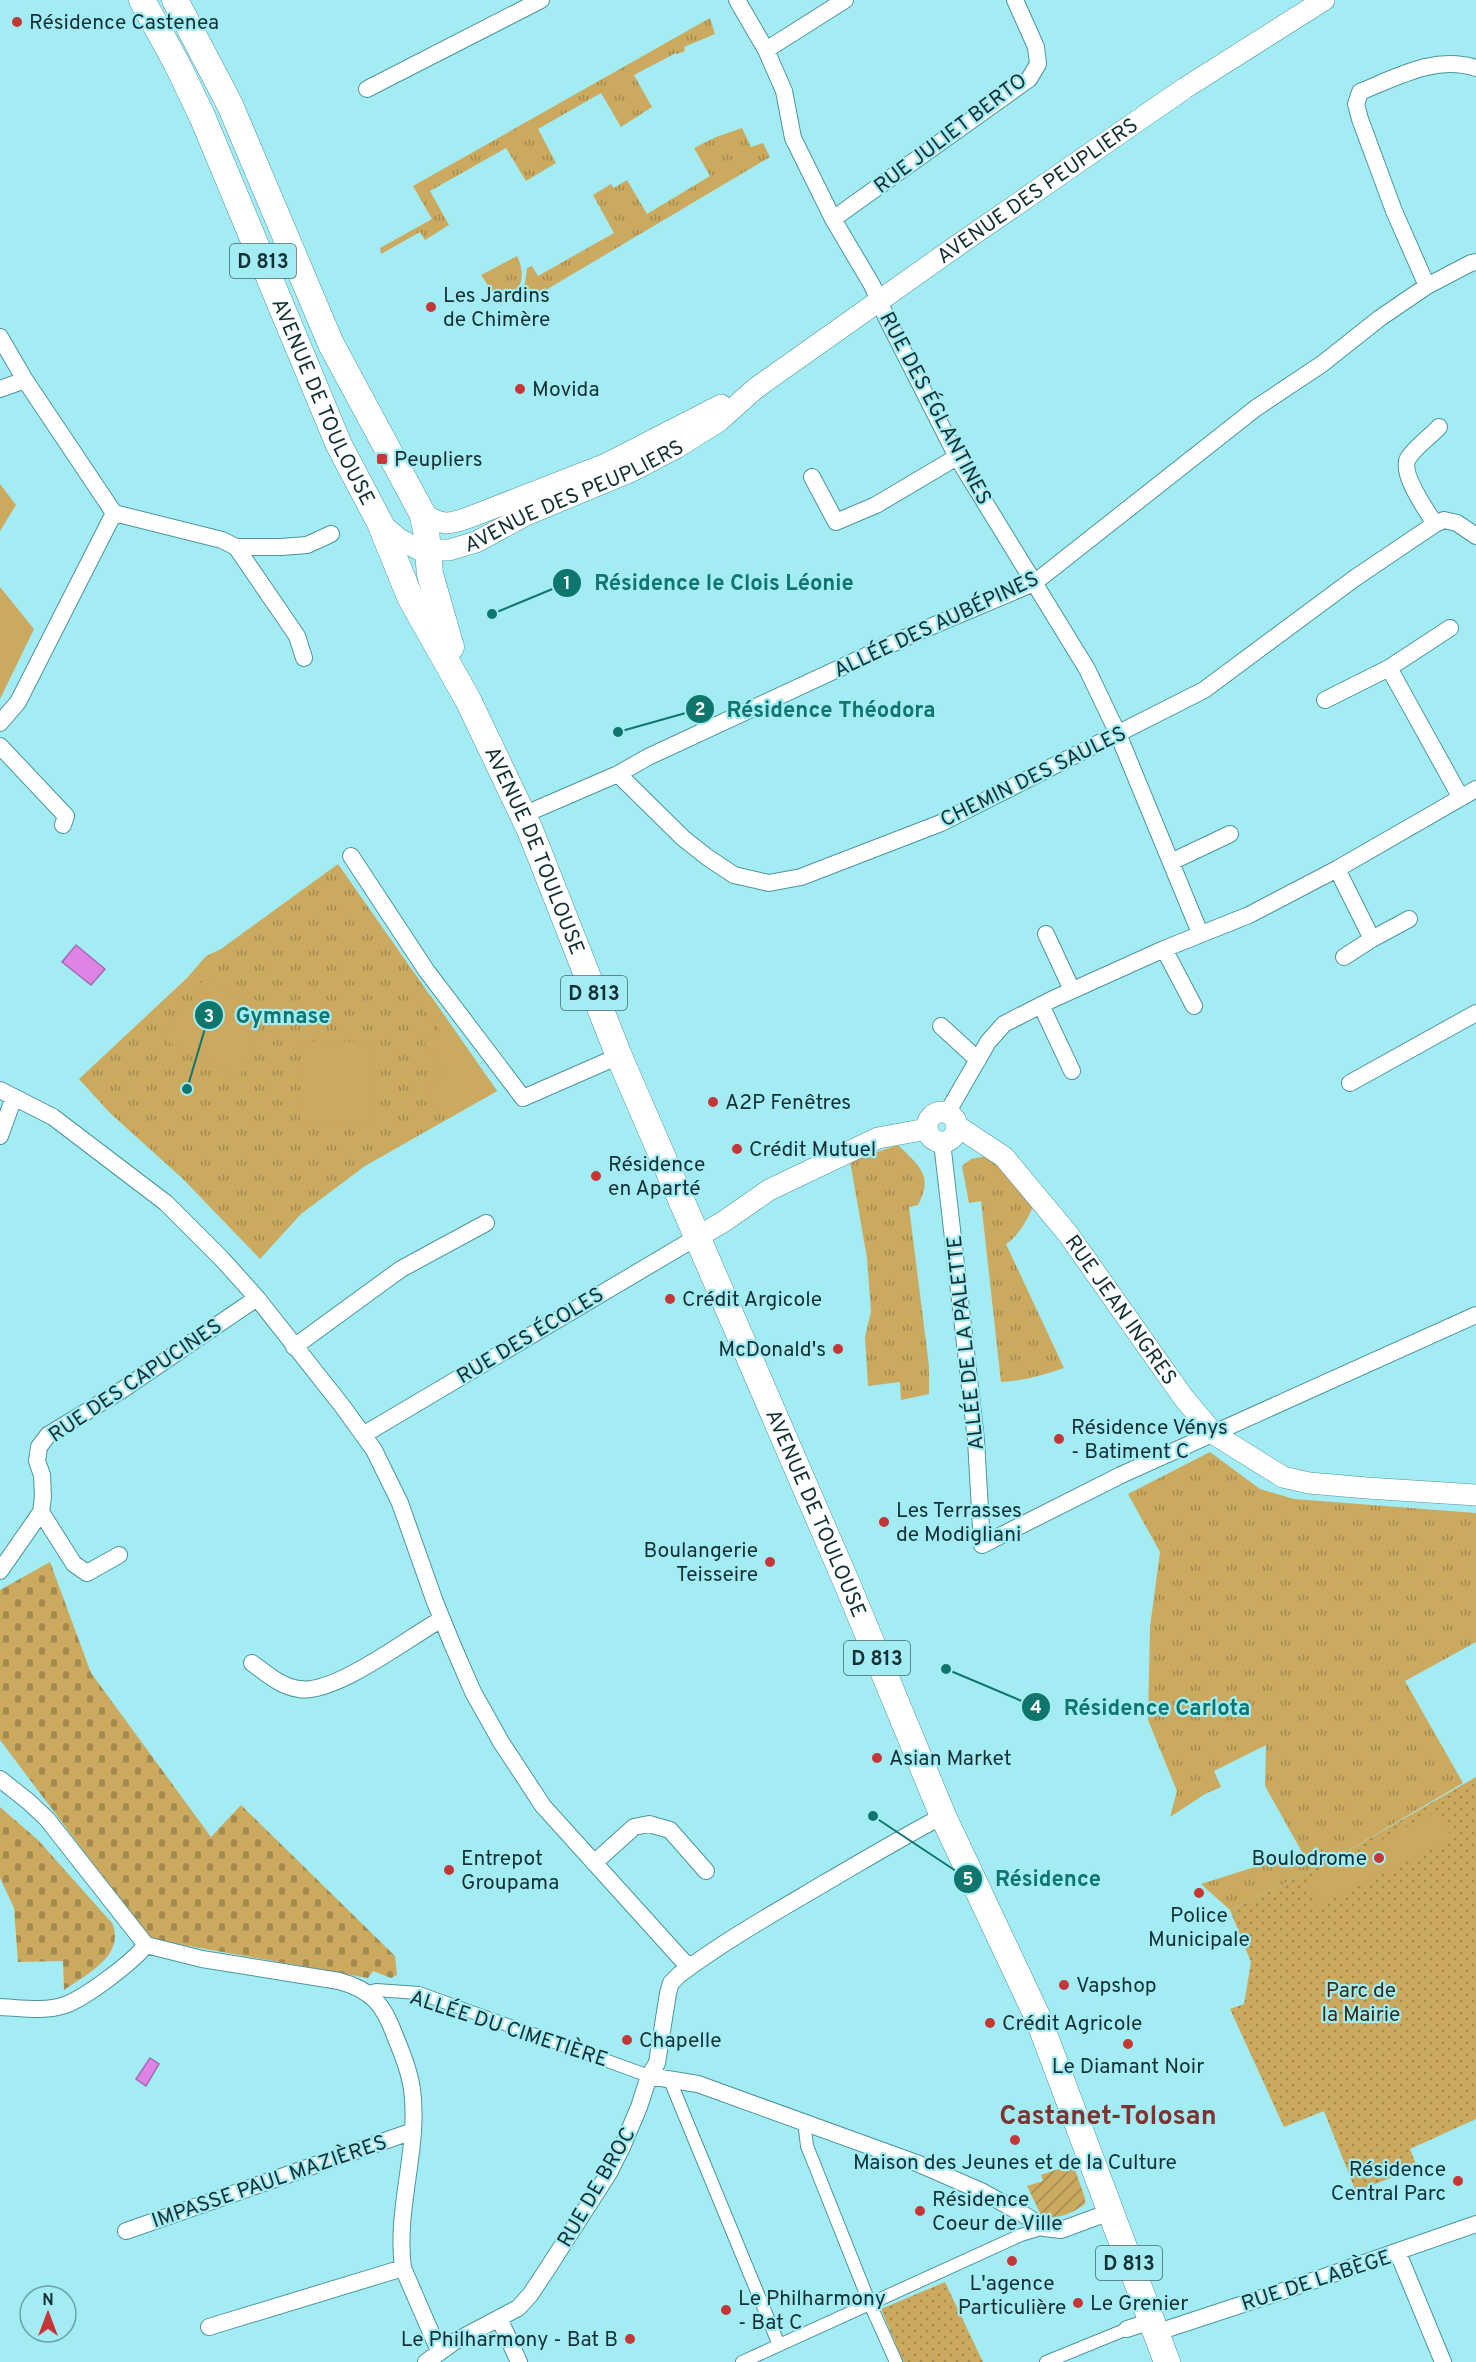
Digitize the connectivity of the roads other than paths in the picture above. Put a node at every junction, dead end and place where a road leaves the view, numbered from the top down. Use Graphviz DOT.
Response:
graph roads {
  1 [pos="142,0"];
  2 [pos="540,0"];
  3 [pos="737,0"];
  4 [pos="845,0"];
  5 [pos="1015,0"];
  6 [pos="1324,0"];
  7 [pos="181,2"];
  8 [pos="766,50"];
  9 [pos="1476,68"];
  10 [pos="366,89"];
  11 [pos="833,219"];
  12 [pos="1476,262"];
  13 [pos="1427,286"];
  14 [pos="879,300"];
  15 [pos="0,337"];
  16 [pos="26,380"];
  17 [pos="756,388"];
  18 [pos="0,389"];
  19 [pos="1439,427"];
  20 [pos="957,457"];
  21 [pos="812,477"];
  22 [pos="114,513"];
  23 [pos="1435,524"];
  24 [pos="331,534"];
  25 [pos="1476,536"];
  26 [pos="421,538"];
  27 [pos="236,547"];
  28 [pos="1034,583"];
  29 [pos="1450,628"];
  30 [pos="304,658"];
  31 [pos="1389,669"];
  32 [pos="1325,700"];
  33 [pos="0,723"];
  34 [pos="1118,734"];
  35 [pos="0,746"];
  36 [pos="618,774"];
  37 [pos="1476,789"];
  38 [pos="1461,798"];
  39 [pos="523,815"];
  40 [pos="63,825"];
  41 [pos="1230,834"];
  42 [pos="351,856"];
  43 [pos="1171,862"];
  44 [pos="1337,869"];
  45 [pos="1409,919"];
  46 [pos="1200,933"];
  47 [pos="1046,934"];
  48 [pos="1372,939"];
  49 [pos="1164,949"];
  50 [pos="1344,957"];
  51 [pos="1072,990"];
  52 [pos="1041,1005"];
  53 [pos="1194,1006"];
  54 [pos="1476,1013"];
  55 [pos="941,1026"];
  56 [pos="619,1056"];
  57 [pos="978,1060"];
  58 [pos="1072,1071"];
  59 [pos="1350,1083"];
  60 [pos="7,1094"];
  61 [pos="952,1120"];
  62 [pos="935,1135"];
  63 [pos="0,1136"];
  64 [pos="486,1223"];
  65 [pos="694,1229"];
  66 [pos="257,1298"];
  67 [pos="1476,1315"];
  68 [pos="294,1347"];
  69 [pos="1214,1434"];
  70 [pos="363,1435"];
  71 [pos="1476,1495"];
  72 [pos="41,1512"];
  73 [pos="119,1555"];
  74 [pos="0,1571"];
  75 [pos="442,1619"];
  76 [pos="252,1663"];
  77 [pos="0,1779"];
  78 [pos="943,1816"];
  79 [pos="594,1863"];
  80 [pos="706,1871"];
  81 [pos="146,1945"];
  82 [pos="691,1965"];
  83 [pos="368,1992"];
  84 [pos="0,2007"];
  85 [pos="649,2076"];
  86 [pos="669,2078"];
  87 [pos="804,2121"];
  88 [pos="413,2131"];
  89 [pos="1110,2212"];
  90 [pos="1476,2224"];
  91 [pos="1044,2228"];
  92 [pos="126,2231"];
  93 [pos="1398,2253"];
  94 [pos="403,2268"];
  95 [pos="870,2304"];
  96 [pos="499,2318"];
  97 [pos="210,2327"];
  98 [pos="1153,2327"];
  99 [pos="1127,2329"];
  100 [pos="779,2345"];
  101 [pos="439,2351"];
  102 [pos="426,2362"];
  103 [pos="519,2362"];
  104 [pos="742,2362"];
  105 [pos="896,2362"];
  106 [pos="1046,2362"];
  107 [pos="1167,2362"];
  108 [pos="1443,2362"];
  1 -- 26 [label="main road, AVENUE DE TOULOUSE / D 813"];
  2 -- 10 [label="street"];
  3 -- 8 [label="street, RUE DES ÉGLANTINES"];
  4 -- 8 [label="street"];
  5 -- 11 [label="street, RUE JULIET BERTO"];
  6 -- 14 [label="street, AVENUE DES PEUPLIERS"];
  7 -- 26 [label="main road, AVENUE DE TOULOUSE / D 813"];
  8 -- 11 [label="street, RUE DES ÉGLANTINES"];
  9 -- 13 [label="street"];
  11 -- 14 [label="street, RUE DES ÉGLANTINES"];
  12 -- 13 [label="street, ALLÉE DES AUBÉPINES"];
  13 -- 28 [label="street, ALLÉE DES AUBÉPINES"];
  14 -- 17 [label="street, AVENUE DES PEUPLIERS"];
  14 -- 20 [label="street, RUE DES ÉGLANTINES"];
  15 -- 16 [label="street"];
  16 -- 18 [label="street"];
  16 -- 22 [label="street"];
  17 -- 26 [label="street, AVENUE DES PEUPLIERS"];
  17 -- 26 [label="street, AVENUE DES PEUPLIERS"];
  19 -- 23 [label="street"];
  20 -- 21 [label="street"];
  20 -- 28 [label="street, RUE DES ÉGLANTINES"];
  22 -- 27 [label="street"];
  22 -- 33 [label="street"];
  23 -- 25 [label="street"];
  23 -- 34 [label="street, CHEMIN DES SAULES"];
  24 -- 27 [label="street"];
  26 -- 39 [label="main road, AVENUE DE TOULOUSE / D 813"];
  27 -- 30 [label="street"];
  28 -- 34 [label="street, RUE DES ÉGLANTINES"];
  28 -- 36 [label="street, ALLÉE DES AUBÉPINES"];
  29 -- 31 [label="street"];
  31 -- 32 [label="street"];
  31 -- 38 [label="street"];
  34 -- 36 [label="street, CHEMIN DES SAULES"];
  34 -- 43 [label="street, RUE DES ÉGLANTINES"];
  35 -- 40 [label="street"];
  36 -- 39 [label="street, ALLÉE DES AUBÉPINES"];
  37 -- 38 [label="street"];
  38 -- 44 [label="street"];
  39 -- 56 [label="main road, AVENUE DE TOULOUSE / D 813"];
  41 -- 43 [label="street"];
  42 -- 56 [label="street"];
  43 -- 46 [label="street, RUE DES ÉGLANTINES"];
  44 -- 46 [label="street"];
  44 -- 48 [label="street"];
  45 -- 48 [label="street"];
  46 -- 49 [label="street"];
  47 -- 51 [label="street"];
  48 -- 50 [label="street"];
  49 -- 51 [label="street"];
  49 -- 53 [label="street"];
  51 -- 52 [label="street"];
  52 -- 57 [label="street"];
  52 -- 58 [label="street"];
  54 -- 59 [label="street"];
  55 -- 57 [label="street"];
  56 -- 65 [label="main road, AVENUE DE TOULOUSE / D 813"];
  57 -- 61 [label="street"];
  60 -- 63 [label="street"];
  60 -- 66 [label="street"];
  61 -- 62 [label="street"];
  61 -- 69 [label="street, RUE JEAN INGRES"];
  62 -- 65 [label="street"];
  62 -- 69 [label="street, ALLÉE DE LA PALETTE"];
  64 -- 68 [label="street"];
  65 -- 70 [label="street, RUE DES ÉCOLES"];
  65 -- 78 [label="main road, AVENUE DE TOULOUSE / D 813"];
  66 -- 68 [label="street"];
  66 -- 72 [label="street, RUE DES CAPUCINES"];
  67 -- 69 [label="street"];
  68 -- 70 [label="street"];
  69 -- 71 [label="street, RUE JEAN INGRES"];
  70 -- 75 [label="street"];
  72 -- 73 [label="street"];
  72 -- 74 [label="street"];
  75 -- 76 [label="street"];
  75 -- 79 [label="street"];
  77 -- 81 [label="street"];
  78 -- 82 [label="street, RUE DE BROC"];
  78 -- 89 [label="main road, AVENUE DE TOULOUSE / D 813"];
  79 -- 80 [label="street"];
  79 -- 82 [label="street"];
  81 -- 83 [label="street"];
  81 -- 84 [label="street"];
  82 -- 85 [label="street, RUE DE BROC"];
  83 -- 85 [label="street, ALLÉE DU CIMETIÈRE"];
  83 -- 88 [label="street"];
  85 -- 86 [label="street"];
  85 -- 96 [label="street, RUE DE BROC"];
  86 -- 87 [label="street"];
  86 -- 100 [label="street"];
  87 -- 91 [label="street"];
  87 -- 95 [label="street"];
  88 -- 92 [label="street, IMPASSE PAUL MAZIÈRES"];
  88 -- 94 [label="street"];
  89 -- 91 [label="street"];
  89 -- 98 [label="main road, AVENUE DE TOULOUSE / D 813"];
  90 -- 93 [label="street, RUE DE LABÈGE"];
  91 -- 95 [label="street"];
  93 -- 98 [label="street, RUE DE LABÈGE"];
  93 -- 108 [label="street"];
  94 -- 97 [label="street"];
  94 -- 101 [label="street"];
  95 -- 100 [label="street"];
  95 -- 105 [label="street"];
  96 -- 101 [label="street, RUE DE BROC"];
  96 -- 103 [label="street"];
  98 -- 99 [label="street, RUE DE LABÈGE"];
  98 -- 107 [label="main road, AVENUE DE TOULOUSE / D 813"];
  99 -- 106 [label="street"];
  100 -- 104 [label="street"];
  101 -- 102 [label="street, RUE DE BROC"];
}
